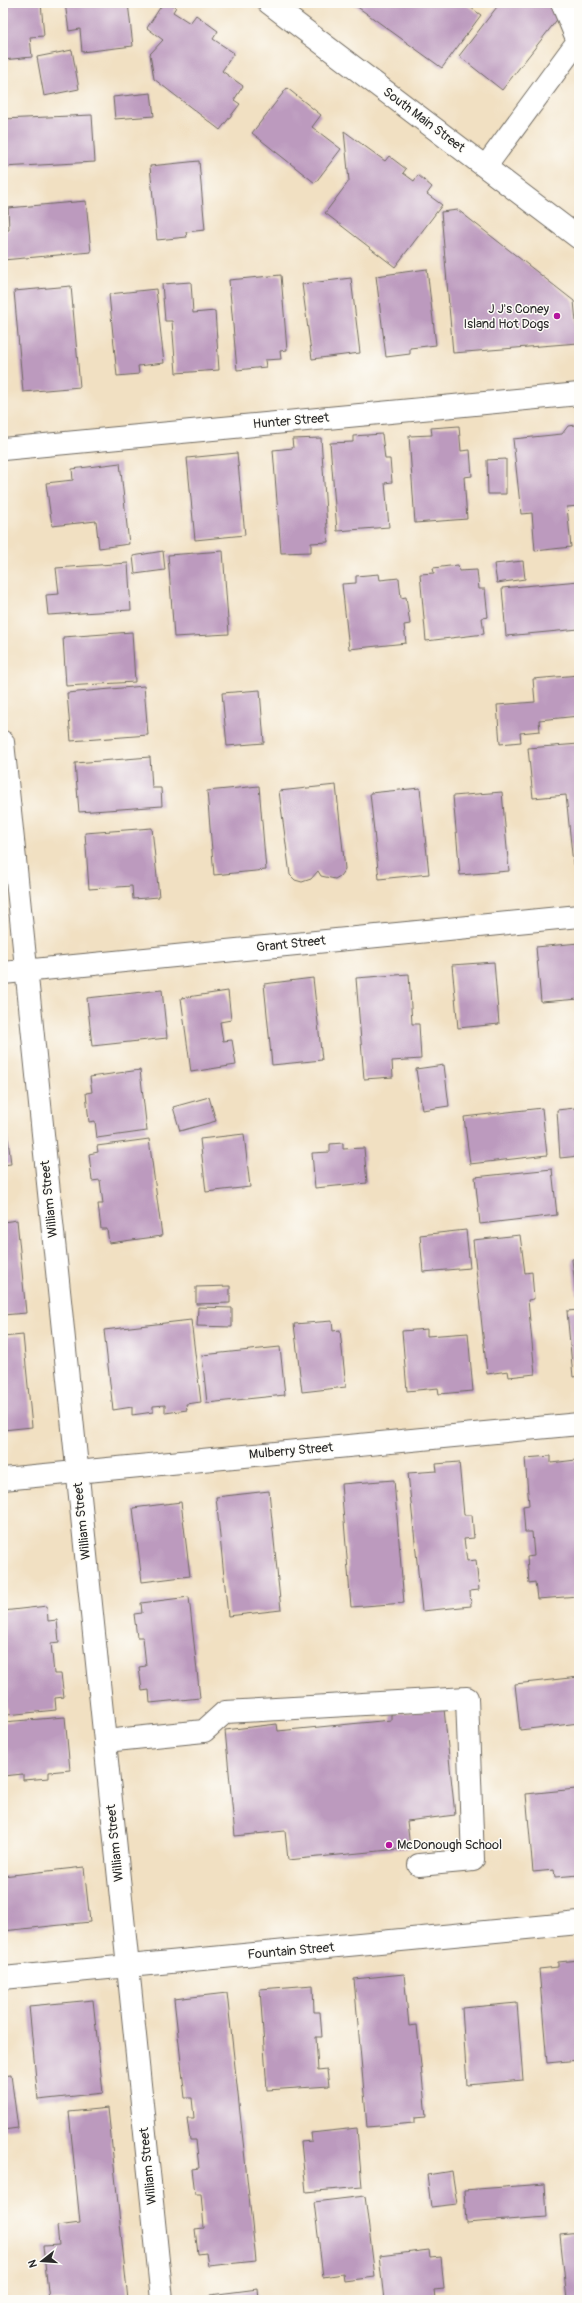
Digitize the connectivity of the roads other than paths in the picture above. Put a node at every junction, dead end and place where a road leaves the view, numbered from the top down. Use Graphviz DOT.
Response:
graph roads {
  1 [pos="269,3"];
  2 [pos="562,3"];
  3 [pos="486,166"];
  4 [pos="579,238"];
  5 [pos="579,394"];
  6 [pos="3,449"];
  7 [pos="3,742"];
  8 [pos="579,916"];
  9 [pos="26,971"];
  10 [pos="3,973"];
  11 [pos="579,1424"];
  12 [pos="77,1472"];
  13 [pos="3,1479"];
  14 [pos="104,1741"];
  15 [pos="419,1865"];
  16 [pos="579,1923"];
  17 [pos="128,1966"];
  18 [pos="3,1978"];
  19 [pos="162,2300"];
  1 -- 3 [label="street, South Main Street"];
  2 -- 3 [label="street"];
  3 -- 4 [label="street, South Main Street"];
  5 -- 6 [label="street, Hunter Street"];
  7 -- 9 [label="street, William Street"];
  8 -- 9 [label="street, Grant Street"];
  9 -- 10 [label="street, Grant Street"];
  9 -- 12 [label="street, William Street"];
  11 -- 12 [label="street, Mulberry Street"];
  12 -- 13 [label="street, Mulberry Street"];
  12 -- 14 [label="street, William Street"];
  14 -- 15 [label="street"];
  14 -- 17 [label="street, William Street"];
  16 -- 17 [label="street, Fountain Street"];
  17 -- 18 [label="street, Fountain Street"];
  17 -- 19 [label="street, William Street"];
}
